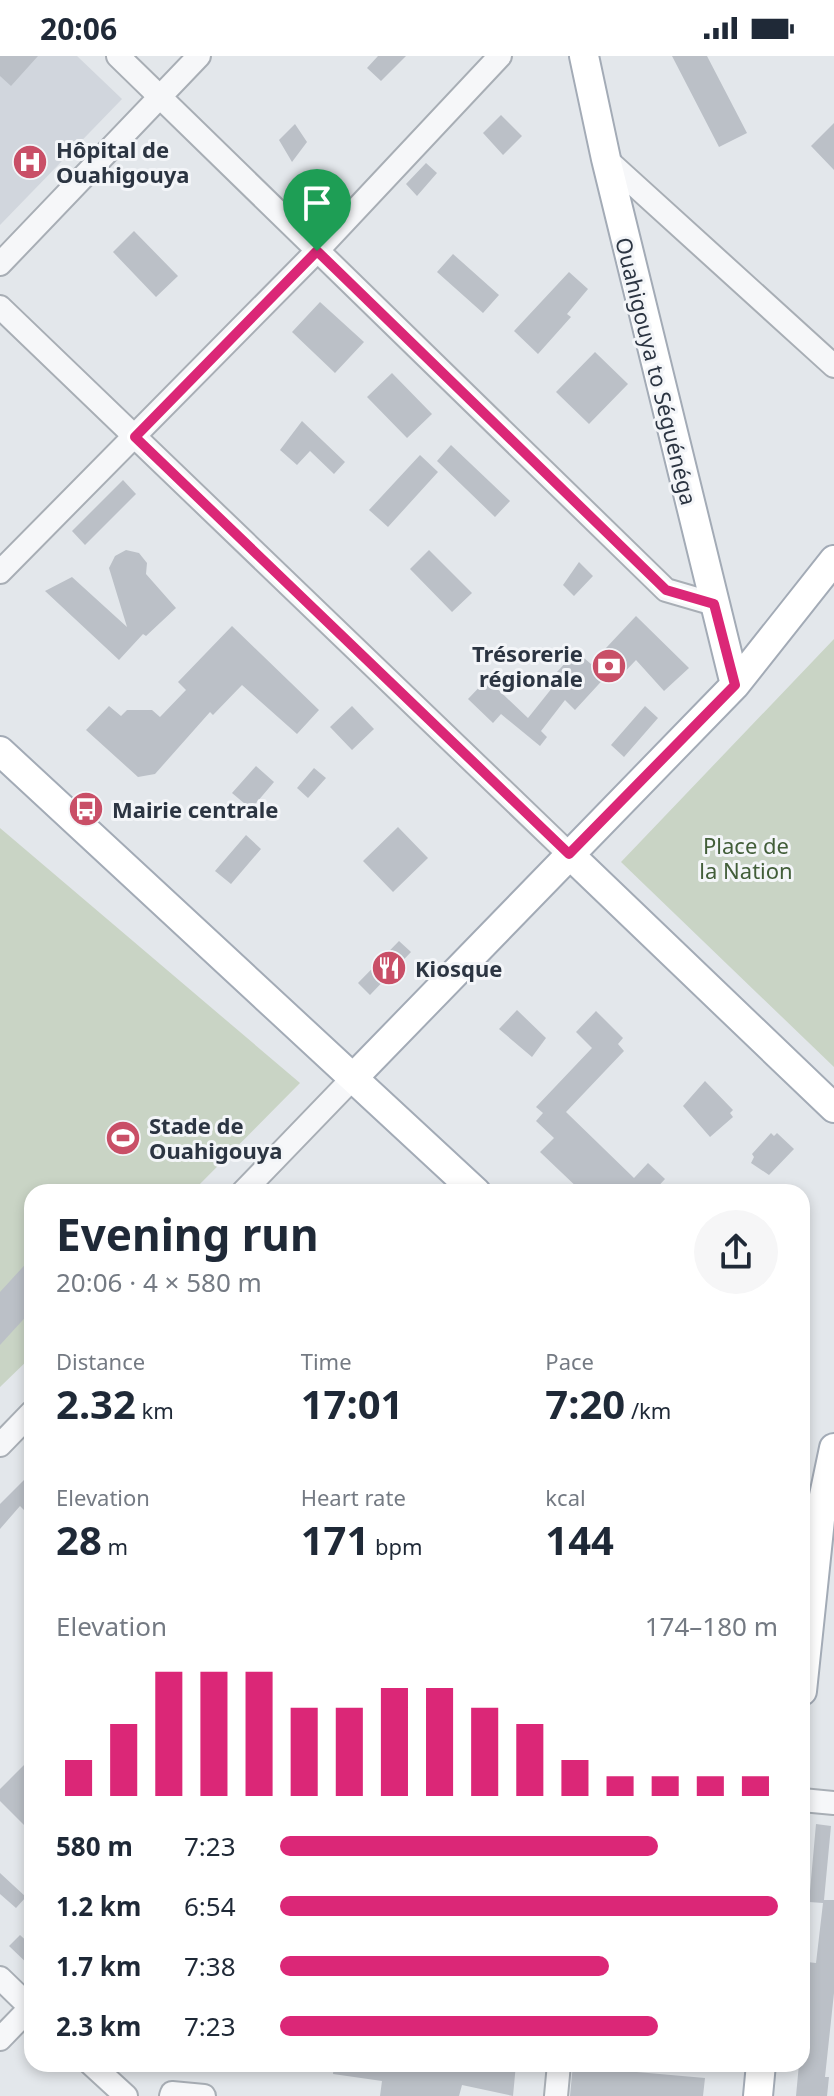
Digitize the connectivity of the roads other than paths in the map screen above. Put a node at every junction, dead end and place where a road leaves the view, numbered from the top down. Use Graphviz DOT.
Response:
graph roads {
  1 [pos="118,56"];
  2 [pos="199,56"];
  3 [pos="500,56"];
  4 [pos="584,56"];
  5 [pos="159,98"];
  6 [pos="606,159"];
  7 [pos="317,251"];
  8 [pos="0,264"];
  9 [pos="0,307"];
  10 [pos="834,366"];
  11 [pos="135,437"];
  12 [pos="834,560"];
  13 [pos="0,572"];
  14 [pos="714,604"];
  15 [pos="735,685"];
  16 [pos="0,751"];
  17 [pos="569,854"];
  18 [pos="353,1078"];
  19 [pos="834,1108"];
  20 [pos="251,1184"];
  21 [pos="467,1184"];
  22 [pos="24,1420"];
  23 [pos="0,1445"];
  24 [pos="834,1448"];
  25 [pos="812,1501"];
  26 [pos="810,1539"];
  27 [pos="810,1801"];
  28 [pos="834,1803"];
  29 [pos="0,1978"];
  30 [pos="24,2000"];
  31 [pos="24,2014"];
  32 [pos="0,2039"];
  33 [pos="100,2072"];
  34 [pos="558,2072"];
  35 [pos="760,2072"];
  36 [pos="126,2096"];
  37 [pos="171,2096"];
  38 [pos="204,2096"];
  39 [pos="556,2096"];
  40 [pos="758,2096"];
  1 -- 5 [label="street"];
  2 -- 5 [label="street"];
  3 -- 7 [label="street"];
  4 -- 6 [label="main road, Ouahigouya to Séguénéga"];
  5 -- 7 [label="street"];
  5 -- 8 [label="street"];
  6 -- 10 [label="street"];
  6 -- 14 [label="main road, Ouahigouya to Séguénéga"];
  7 -- 11 [label="street"];
  7 -- 14 [label="street"];
  9 -- 11 [label="street"];
  11 -- 13 [label="street"];
  11 -- 17 [label="street"];
  12 -- 15 [label="main road"];
  14 -- 15 [label="main road, Ouahigouya to Séguénéga"];
  15 -- 17 [label="main road"];
  16 -- 18 [label="main road"];
  17 -- 18 [label="main road"];
  17 -- 19 [label="main road"];
  18 -- 20 [label="street"];
  18 -- 21 [label="main road"];
  22 -- 23 [label="street"];
  24 -- 25 [label="main road"];
  25 -- 26 [label="main road"];
  27 -- 28 [label="street"];
  29 -- 30 [label="street"];
  31 -- 32 [label="street"];
  33 -- 36 [label="street"];
  34 -- 39 [label="street"];
  35 -- 40 [label="main road"];
  37 -- 38 [label="street"];
}
